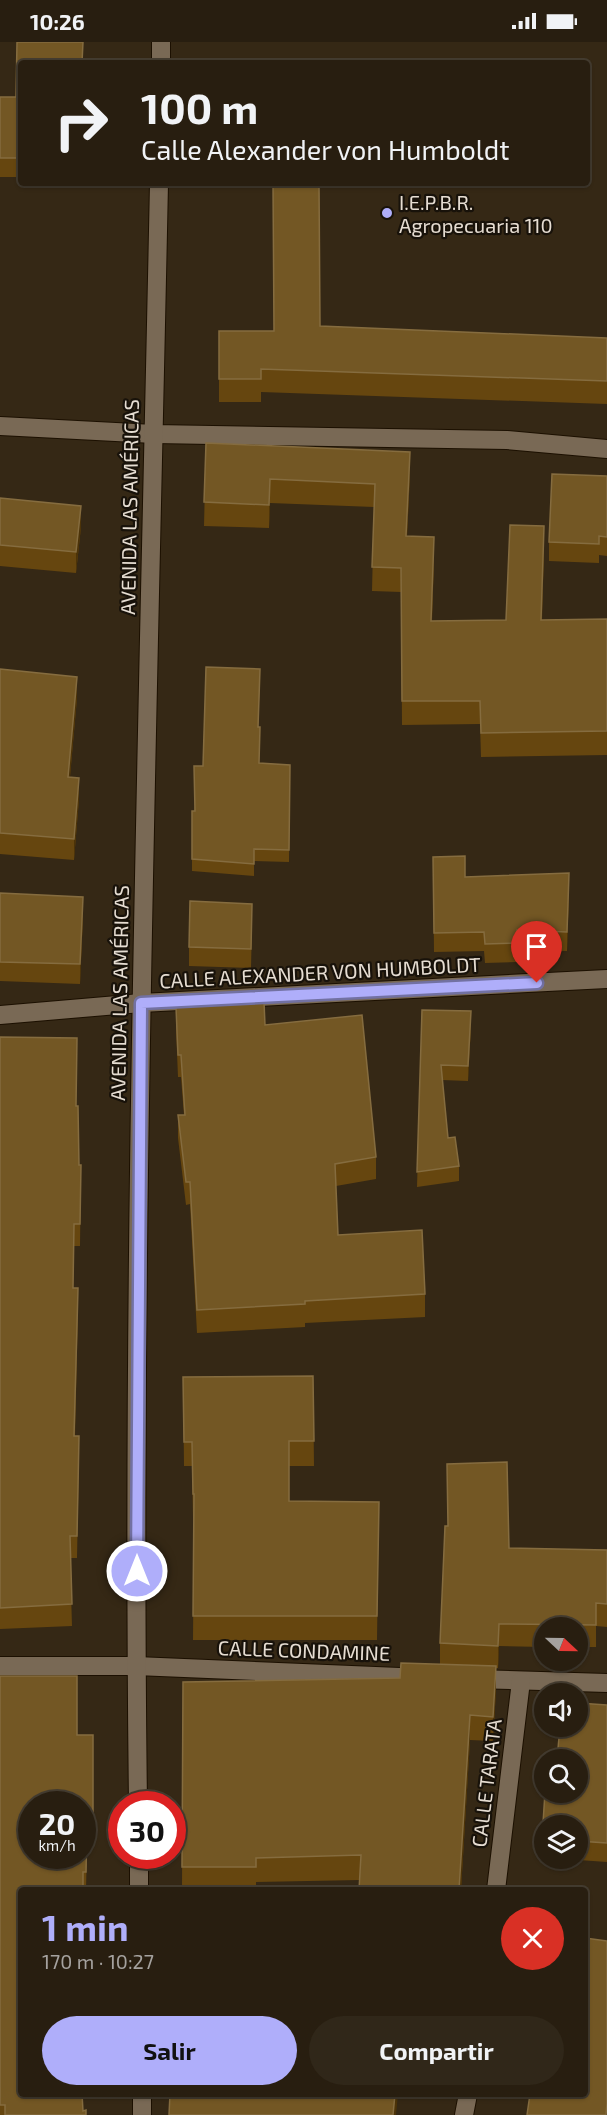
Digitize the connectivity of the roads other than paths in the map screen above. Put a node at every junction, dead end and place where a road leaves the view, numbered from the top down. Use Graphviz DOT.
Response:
graph roads {
  1 [pos="161,42"];
  2 [pos="161,60"];
  3 [pos="159,186"];
  4 [pos="0,426"];
  5 [pos="154,434"];
  6 [pos="607,449"];
  7 [pos="607,980"];
  8 [pos="141,1003"];
  9 [pos="0,1015"];
  10 [pos="0,1666"];
  11 [pos="136,1666"];
  12 [pos="521,1681"];
  13 [pos="607,1683"];
  14 [pos="138,1791"];
  15 [pos="139,1869"];
  16 [pos="139,1887"];
  17 [pos="496,1887"];
  18 [pos="142,2097"];
  19 [pos="467,2097"];
  20 [pos="142,2115"];
  21 [pos="464,2115"];
  1 -- 2 [label="street"];
  3 -- 5 [label="street, AVENIDA LAS AMÉRICAS"];
  4 -- 5 [label="street"];
  5 -- 6 [label="street"];
  5 -- 8 [label="street, AVENIDA LAS AMÉRICAS"];
  7 -- 8 [label="street, CALLE ALEXANDER VON HUMBOLDT"];
  8 -- 9 [label="street, CALLE ALEXANDER VON HUMBOLDT"];
  8 -- 11 [label="street, AVENIDA LAS AMÉRICAS"];
  10 -- 11 [label="street, CALLE CONDAMINE"];
  11 -- 12 [label="street, CALLE CONDAMINE"];
  11 -- 14 [label="street, AVENIDA LAS AMÉRICAS"];
  12 -- 13 [label="street, CALLE CONDAMINE"];
  12 -- 17 [label="street, CALLE TARATA"];
  15 -- 16 [label="street"];
  18 -- 20 [label="street"];
  19 -- 21 [label="street"];
}
